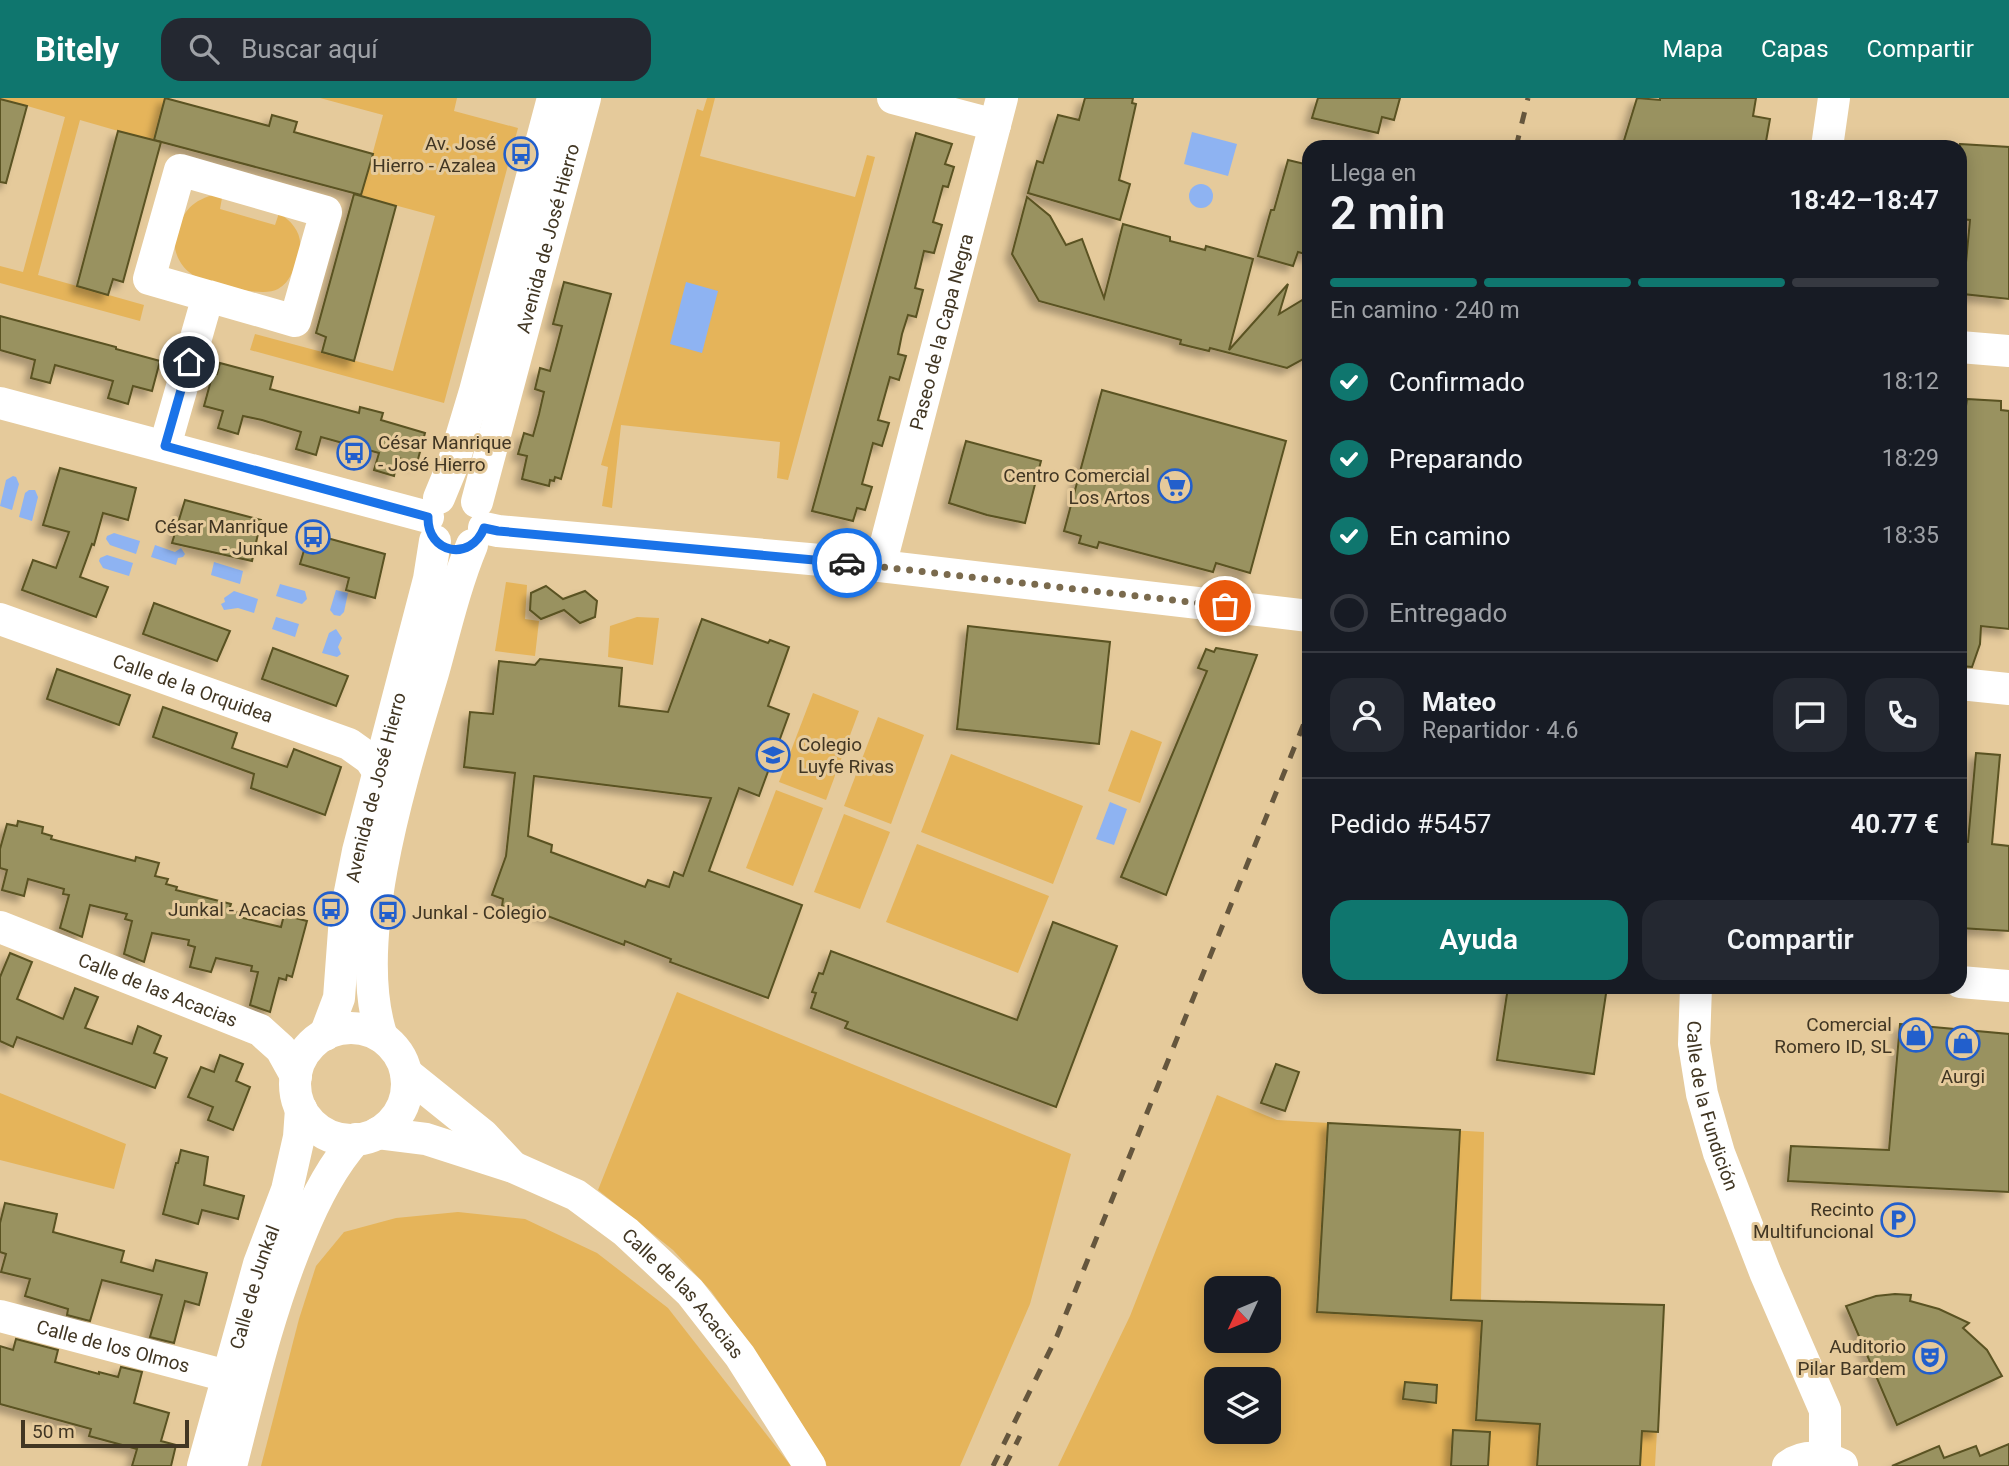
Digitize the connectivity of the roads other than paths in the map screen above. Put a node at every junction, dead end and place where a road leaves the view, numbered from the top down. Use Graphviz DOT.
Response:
graph roads {
  1 [pos="553,98"];
  2 [pos="585,98"];
  3 [pos="893,98"];
  4 [pos="1834,98"];
  5 [pos="998,111"];
  6 [pos="1828,140"];
  7 [pos="208,296"];
  8 [pos="1967,348"];
  9 [pos="2009,351"];
  10 [pos="0,403"];
  11 [pos="165,446"];
  12 [pos="434,518"];
  13 [pos="478,525"];
  14 [pos="880,566"];
  15 [pos="1302,615"];
  16 [pos="0,619"];
  17 [pos="1967,685"];
  18 [pos="2009,689"];
  19 [pos="378,771"];
  20 [pos="0,926"];
  21 [pos="1967,983"];
  22 [pos="2009,986"];
  23 [pos="1696,994"];
  24 [pos="325,1035"];
  25 [pos="382,1037"];
  26 [pos="406,1073"];
  27 [pos="296,1076"];
  28 [pos="301,1109"];
  29 [pos="367,1136"];
  30 [pos="513,1167"];
  31 [pos="0,1316"];
  32 [pos="227,1376"];
  33 [pos="1835,1462"];
  34 [pos="203,1466"];
  35 [pos="231,1466"];
  36 [pos="810,1466"];
  37 [pos="1788,1466"];
  1 -- 12 [label="street, Avenida de José Hierro"];
  2 -- 13 [label="street, Avenida de José Hierro"];
  3 -- 5 [label="street"];
  4 -- 6 [label="street"];
  5 -- 14 [label="street, Paseo de la Capa Negra"];
  7 -- 7 [label="street"];
  7 -- 11 [label="street"];
  8 -- 9 [label="street"];
  10 -- 11 [label="street"];
  11 -- 12 [label="street"];
  12 -- 13 [label="street"];
  12 -- 13 [label="street"];
  12 -- 19 [label="street, Avenida de José Hierro"];
  13 -- 14 [label="street"];
  13 -- 25 [label="street, Avenida de José Hierro"];
  14 -- 15 [label="street"];
  16 -- 19 [label="street, Calle de la Orquidea"];
  17 -- 18 [label="street"];
  19 -- 24 [label="street, Avenida de José Hierro"];
  20 -- 27 [label="street, Calle de las Acacias"];
  21 -- 22 [label="street"];
  23 -- 33 [label="street, Calle de la Fundición"];
  24 -- 25 [label="street"];
  24 -- 27 [label="street"];
  25 -- 26 [label="street"];
  26 -- 29 [label="street"];
  26 -- 30 [label="street, Calle de las Acacias"];
  27 -- 28 [label="street"];
  28 -- 29 [label="street"];
  28 -- 32 [label="street, Calle de Junkal"];
  29 -- 30 [label="street, Calle de las Acacias"];
  29 -- 35 [label="street, Calle de Junkal"];
  30 -- 36 [label="street, Calle de las Acacias"];
  31 -- 32 [label="street, Calle de los Olmos"];
  32 -- 34 [label="street, Calle de Junkal"];
  33 -- 37 [label="street"];
}
